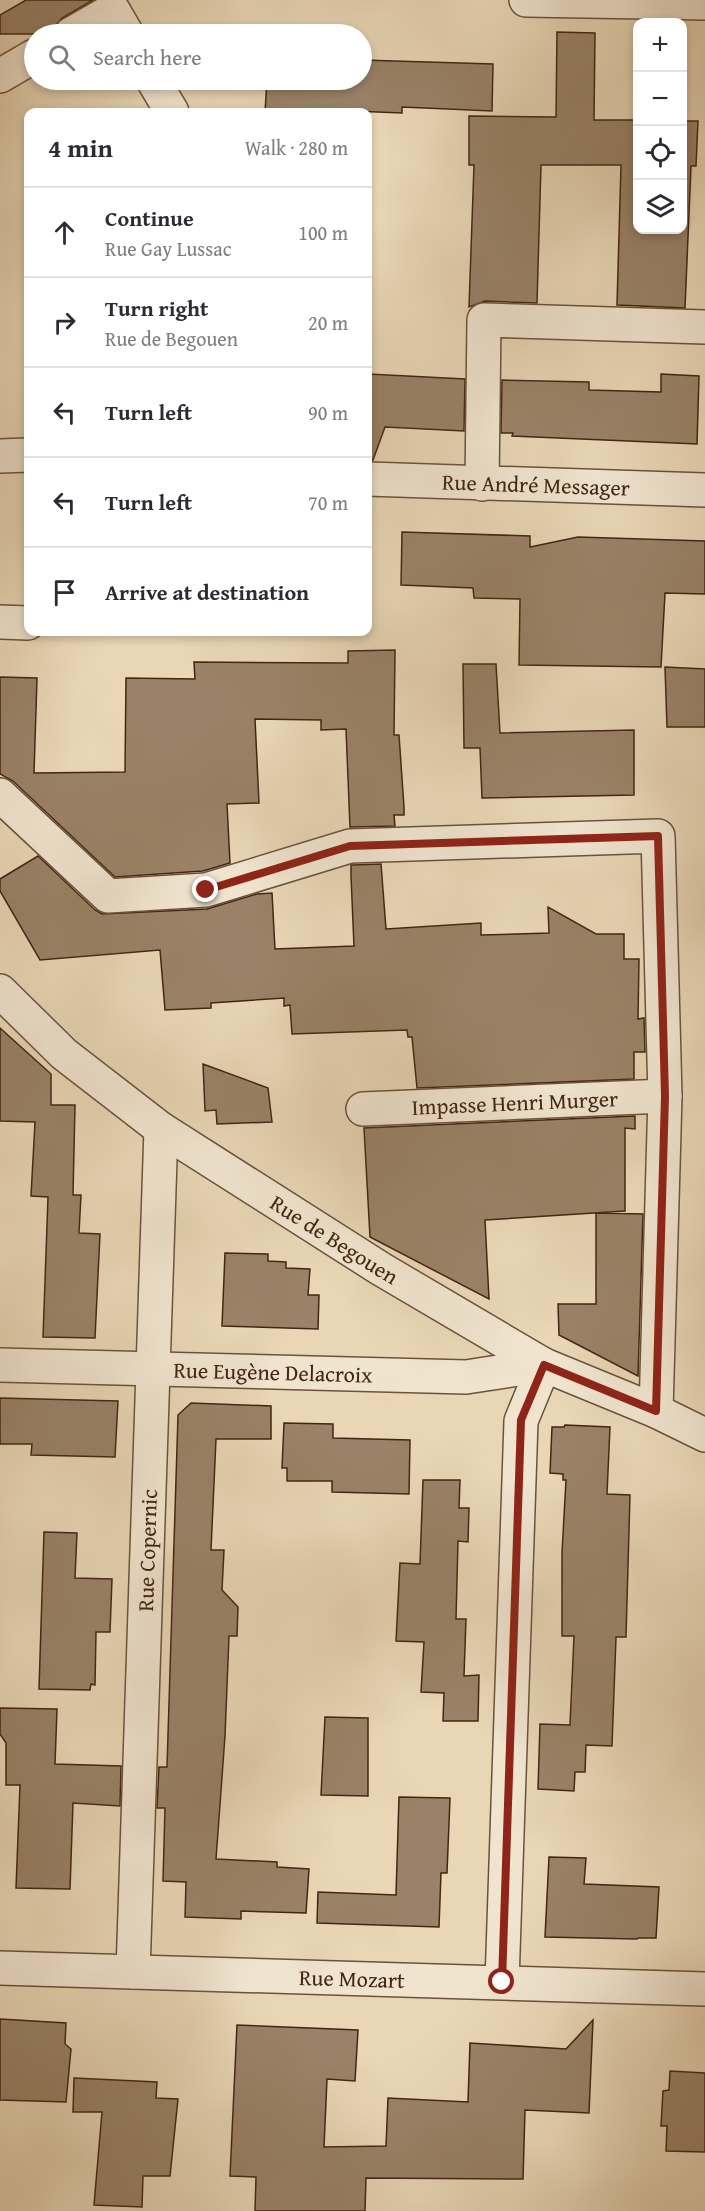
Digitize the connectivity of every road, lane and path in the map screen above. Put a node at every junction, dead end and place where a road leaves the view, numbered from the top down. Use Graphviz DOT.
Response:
graph roads {
  1 [pos="526,0"];
  2 [pos="705,3"];
  3 [pos="88,24"];
  4 [pos="121,24"];
  5 [pos="24,62"];
  6 [pos="0,76"];
  7 [pos="159,90"];
  8 [pos="170,108"];
  9 [pos="705,327"];
  10 [pos="24,455"];
  11 [pos="0,456"];
  12 [pos="372,479"];
  13 [pos="482,484"];
  14 [pos="705,490"];
  15 [pos="0,622"];
  16 [pos="24,622"];
  17 [pos="0,795"];
  18 [pos="0,991"];
  19 [pos="665,1096"];
  20 [pos="363,1109"];
  21 [pos="161,1129"];
  22 [pos="0,1365"];
  23 [pos="544,1365"];
  24 [pos="154,1371"];
  25 [pos="656,1411"];
  26 [pos="705,1435"];
  27 [pos="0,1968"];
  28 [pos="133,1972"];
  29 [pos="502,1982"];
  30 [pos="705,1989"];
  1 -- 2 [label="street"];
  3 -- 4 [label="street"];
  5 -- 6 [label="street"];
  7 -- 8 [label="street"];
  9 -- 13 [label="street"];
  10 -- 11 [label="street"];
  12 -- 13 [label="street, Rue André Messager"];
  13 -- 14 [label="street, Rue André Messager"];
  15 -- 16 [label="street"];
  17 -- 19 [label="street"];
  18 -- 21 [label="street, Rue de Begouen"];
  19 -- 20 [label="street, Impasse Henri Murger"];
  19 -- 25 [label="street"];
  21 -- 23 [label="street, Rue de Begouen"];
  21 -- 24 [label="street, Rue Copernic"];
  22 -- 24 [label="street, Rue Eugène Delacroix"];
  23 -- 24 [label="street, Rue Eugène Delacroix"];
  23 -- 25 [label="street, Rue de Begouen"];
  23 -- 29 [label="street"];
  24 -- 28 [label="street, Rue Copernic"];
  25 -- 26 [label="street, Rue de Begouen"];
  27 -- 28 [label="street, Rue Mozart"];
  28 -- 29 [label="street, Rue Mozart"];
  29 -- 30 [label="street, Rue Mozart"];
}
